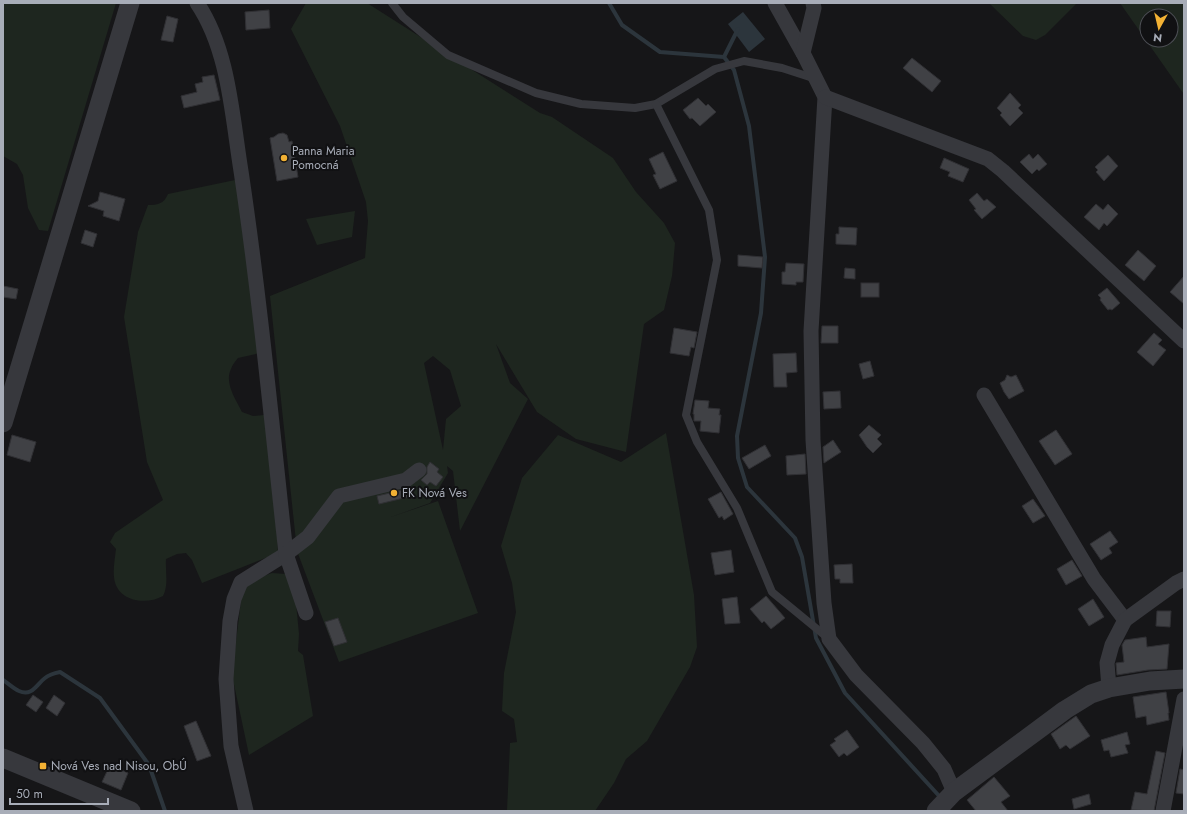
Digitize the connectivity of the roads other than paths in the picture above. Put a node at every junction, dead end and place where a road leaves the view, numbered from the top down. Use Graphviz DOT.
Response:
graph roads {
  1 [pos="130,3"];
  2 [pos="197,3"];
  3 [pos="392,3"];
  4 [pos="775,3"];
  5 [pos="813,3"];
  6 [pos="803,53"];
  7 [pos="816,79"];
  8 [pos="825,97"];
  9 [pos="656,104"];
  10 [pos="1184,341"];
  11 [pos="984,395"];
  12 [pos="3,423"];
  13 [pos="419,470"];
  14 [pos="286,554"];
  15 [pos="1184,579"];
  16 [pos="306,612"];
  17 [pos="1125,620"];
  18 [pos="824,635"];
  19 [pos="1184,679"];
  20 [pos="1109,688"];
  21 [pos="1184,699"];
  22 [pos="3,758"];
  23 [pos="954,792"];
  24 [pos="131,811"];
  25 [pos="246,811"];
  26 [pos="936,811"];
  27 [pos="1163,811"];
  1 -- 12 [label="street"];
  2 -- 14 [label="street"];
  3 -- 9 [label="lane"];
  4 -- 6 [label="street"];
  5 -- 6 [label="street"];
  6 -- 7 [label="street"];
  7 -- 8 [label="street"];
  7 -- 9 [label="lane"];
  8 -- 10 [label="street"];
  8 -- 18 [label="street"];
  9 -- 18 [label="lane"];
  11 -- 17 [label="street"];
  13 -- 14 [label="street"];
  14 -- 16 [label="street"];
  14 -- 25 [label="street"];
  15 -- 17 [label="street"];
  17 -- 20 [label="street"];
  18 -- 23 [label="street"];
  19 -- 20 [label="street"];
  20 -- 23 [label="street"];
  21 -- 27 [label="street"];
  22 -- 24 [label="street"];
  23 -- 26 [label="street"];
}
